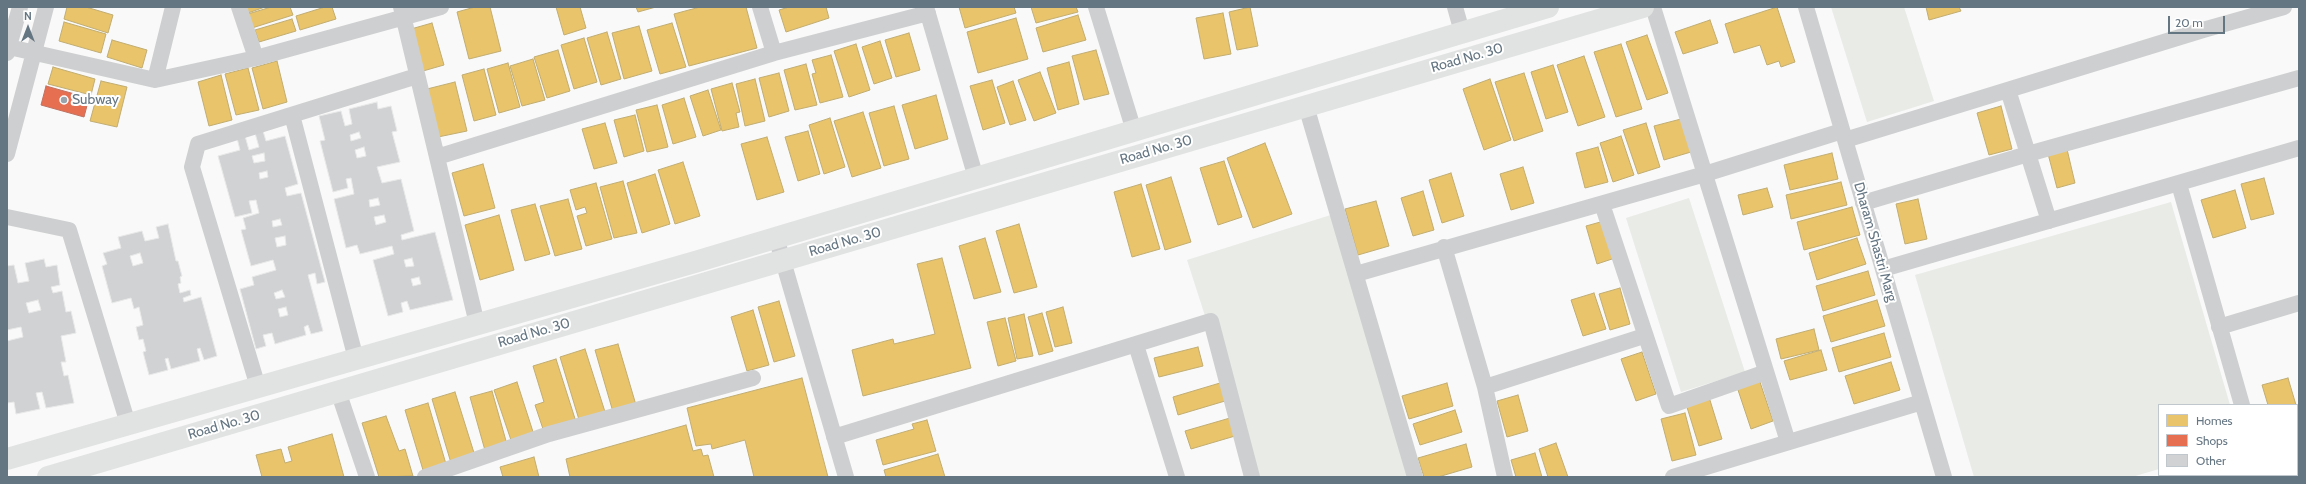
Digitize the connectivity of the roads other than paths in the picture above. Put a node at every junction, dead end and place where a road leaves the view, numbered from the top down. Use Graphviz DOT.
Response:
graph roads {
  1 [pos="20,7"];
  2 [pos="46,7"];
  3 [pos="173,7"];
  4 [pos="239,7"];
  5 [pos="441,7"];
  6 [pos="760,7"];
  7 [pos="1096,7"];
  8 [pos="1455,7"];
  9 [pos="1548,7"];
  10 [pos="1643,7"];
  11 [pos="1653,7"];
  12 [pos="1806,7"];
  13 [pos="2284,7"];
  14 [pos="927,10"];
  15 [pos="402,13"];
  16 [pos="1462,32"];
  17 [pos="8,50"];
  18 [pos="34,52"];
  19 [pos="774,54"];
  20 [pos="256,58"];
  21 [pos="417,76"];
  22 [pos="2299,78"];
  23 [pos="155,80"];
  24 [pos="2008,90"];
  25 [pos="1306,106"];
  26 [pos="292,115"];
  27 [pos="1134,130"];
  28 [pos="1844,136"];
  29 [pos="2299,148"];
  30 [pos="7,154"];
  31 [pos="2028,154"];
  32 [pos="437,157"];
  33 [pos="1705,174"];
  34 [pos="976,178"];
  35 [pos="2179,184"];
  36 [pos="1863,203"];
  37 [pos="1602,204"];
  38 [pos="7,217"];
  39 [pos="2049,221"];
  40 [pos="776,237"];
  41 [pos="1444,247"];
  42 [pos="782,260"];
  43 [pos="1883,269"];
  44 [pos="1356,274"];
  45 [pos="2299,303"];
  46 [pos="477,324"];
  47 [pos="2219,327"];
  48 [pos="1644,336"];
  49 [pos="1136,345"];
  50 [pos="356,359"];
  51 [pos="1766,372"];
  52 [pos="754,378"];
  53 [pos="1485,386"];
  54 [pos="258,387"];
  55 [pos="338,391"];
  56 [pos="1922,402"];
  57 [pos="2242,404"];
  58 [pos="128,424"];
  59 [pos="834,437"];
  60 [pos="1788,442"];
  61 [pos="7,459"];
  62 [pos="1173,476"];
  63 [pos="1939,476"];
  64 [pos="48,477"];
  65 [pos="367,477"];
  66 [pos="425,477"];
  67 [pos="846,477"];
  68 [pos="1252,477"];
  69 [pos="1415,477"];
  70 [pos="1505,477"];
  71 [pos="1673,477"];
  1 -- 17 [label="street"];
  2 -- 18 [label="street"];
  3 -- 23 [label="street"];
  4 -- 20 [label="street"];
  5 -- 15 [label="street"];
  6 -- 19 [label="street"];
  7 -- 27 [label="street"];
  8 -- 16 [label="street"];
  9 -- 16 [label="street, Road No. 30"];
  10 -- 25 [label="street, Road No. 30"];
  11 -- 33 [label="street"];
  12 -- 28 [label="street, Dharam Shastri Marg"];
  13 -- 24 [label="street"];
  14 -- 19 [label="street"];
  14 -- 34 [label="street"];
  15 -- 20 [label="street"];
  15 -- 21 [label="street"];
  16 -- 27 [label="street, Road No. 30"];
  17 -- 18 [label="street"];
  18 -- 23 [label="street"];
  18 -- 30 [label="street"];
  19 -- 32 [label="street"];
  20 -- 23 [label="street"];
  21 -- 26 [label="street"];
  21 -- 32 [label="street"];
  22 -- 31 [label="street"];
  24 -- 28 [label="street"];
  24 -- 31 [label="street"];
  25 -- 42 [label="street, Road No. 30"];
  25 -- 44 [label="street"];
  26 -- 50 [label="street"];
  26 -- 54 [label="street"];
  27 -- 34 [label="street, Road No. 30"];
  28 -- 33 [label="street"];
  28 -- 36 [label="street, Dharam Shastri Marg"];
  29 -- 35 [label="street"];
  31 -- 36 [label="street"];
  31 -- 39 [label="street"];
  32 -- 46 [label="street"];
  33 -- 37 [label="street"];
  33 -- 51 [label="street"];
  34 -- 40 [label="street, Road No. 30"];
  35 -- 39 [label="street"];
  35 -- 47 [label="street"];
  36 -- 43 [label="street, Dharam Shastri Marg"];
  37 -- 41 [label="street"];
  37 -- 48 [label="street"];
  38 -- 58 [label="street"];
  39 -- 43 [label="street"];
  40 -- 42 [label="street"];
  40 -- 46 [label="street, Road No. 30"];
  41 -- 44 [label="street"];
  41 -- 53 [label="street"];
  42 -- 55 [label="street, Road No. 30"];
  42 -- 59 [label="street"];
  43 -- 56 [label="street, Dharam Shastri Marg"];
  44 -- 69 [label="street"];
  45 -- 47 [label="street"];
  46 -- 50 [label="street, Road No. 30"];
  47 -- 57 [label="street"];
  48 -- 51 [label="street"];
  48 -- 53 [label="street"];
  49 -- 59 [label="street"];
  49 -- 62 [label="street"];
  49 -- 68 [label="street"];
  50 -- 54 [label="street, Road No. 30"];
  51 -- 60 [label="street"];
  52 -- 66 [label="street"];
  53 -- 70 [label="street"];
  54 -- 58 [label="street, Road No. 30"];
  55 -- 64 [label="street, Road No. 30"];
  55 -- 65 [label="street"];
  56 -- 60 [label="street"];
  56 -- 63 [label="street, Dharam Shastri Marg"];
  58 -- 61 [label="street, Road No. 30"];
  59 -- 67 [label="street"];
  60 -- 71 [label="street"];
}
